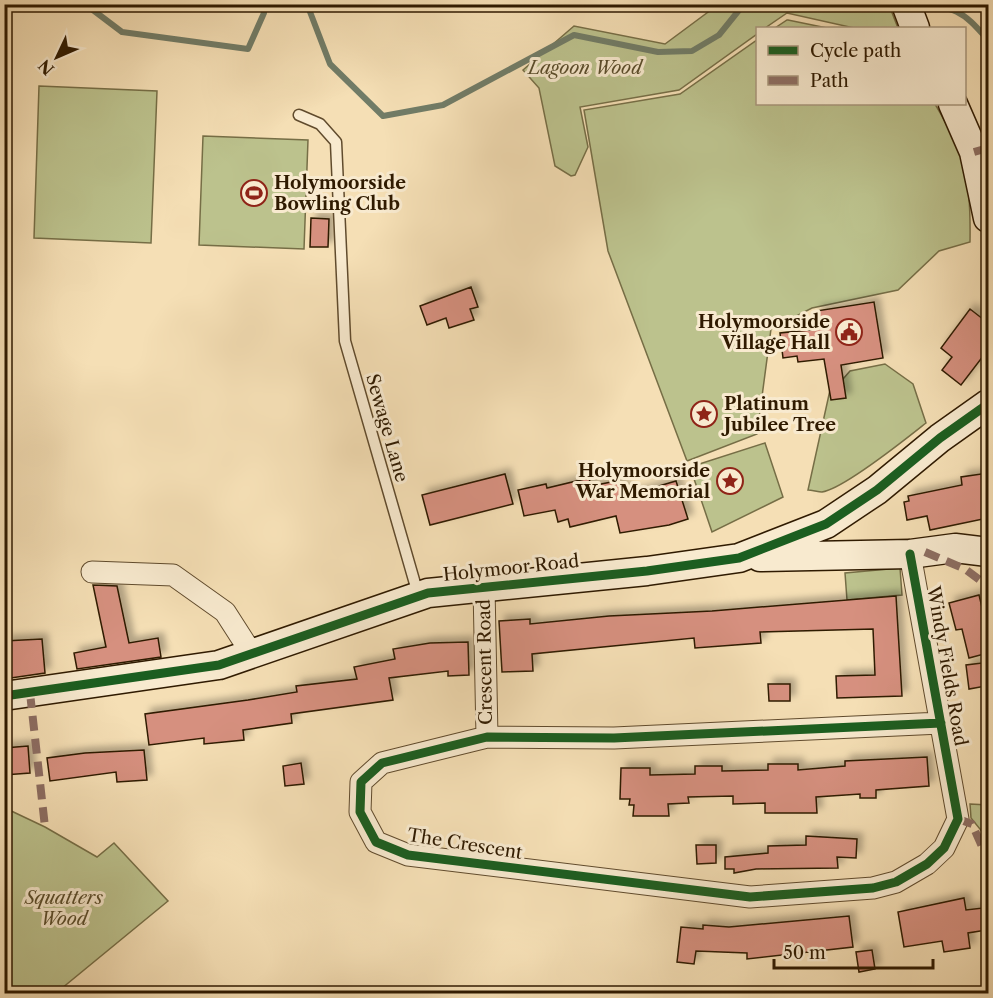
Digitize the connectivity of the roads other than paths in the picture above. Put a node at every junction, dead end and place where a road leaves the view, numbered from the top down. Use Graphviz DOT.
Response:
graph roads {
  1 [pos="953,105"];
  2 [pos="299,115"];
  3 [pos="988,218"];
  4 [pos="988,404"];
  5 [pos="988,552"];
  6 [pos="910,554"];
  7 [pos="739,558"];
  8 [pos="92,572"];
  9 [pos="484,588"];
  10 [pos="419,597"];
  11 [pos="252,654"];
  12 [pos="4,696"];
  13 [pos="941,723"];
  14 [pos="487,736"];
  15 [pos="958,819"];
  1 -- 3 [label="street"];
  2 -- 10 [label="lane, Sewage Lane"];
  4 -- 7 [label="street, Holymoor Road"];
  5 -- 6 [label="street"];
  6 -- 7 [label="street"];
  6 -- 13 [label="street, Windy Fields Road"];
  7 -- 9 [label="street, Holymoor Road"];
  8 -- 11 [label="street"];
  9 -- 10 [label="street, Holymoor Road"];
  9 -- 14 [label="street, Crescent Road"];
  10 -- 11 [label="street, Holymoor Road"];
  11 -- 12 [label="street, Holymoor Road"];
  13 -- 14 [label="street, The Crescent"];
  13 -- 15 [label="street, Windy Fields Road"];
  14 -- 15 [label="street, The Crescent"];
}
